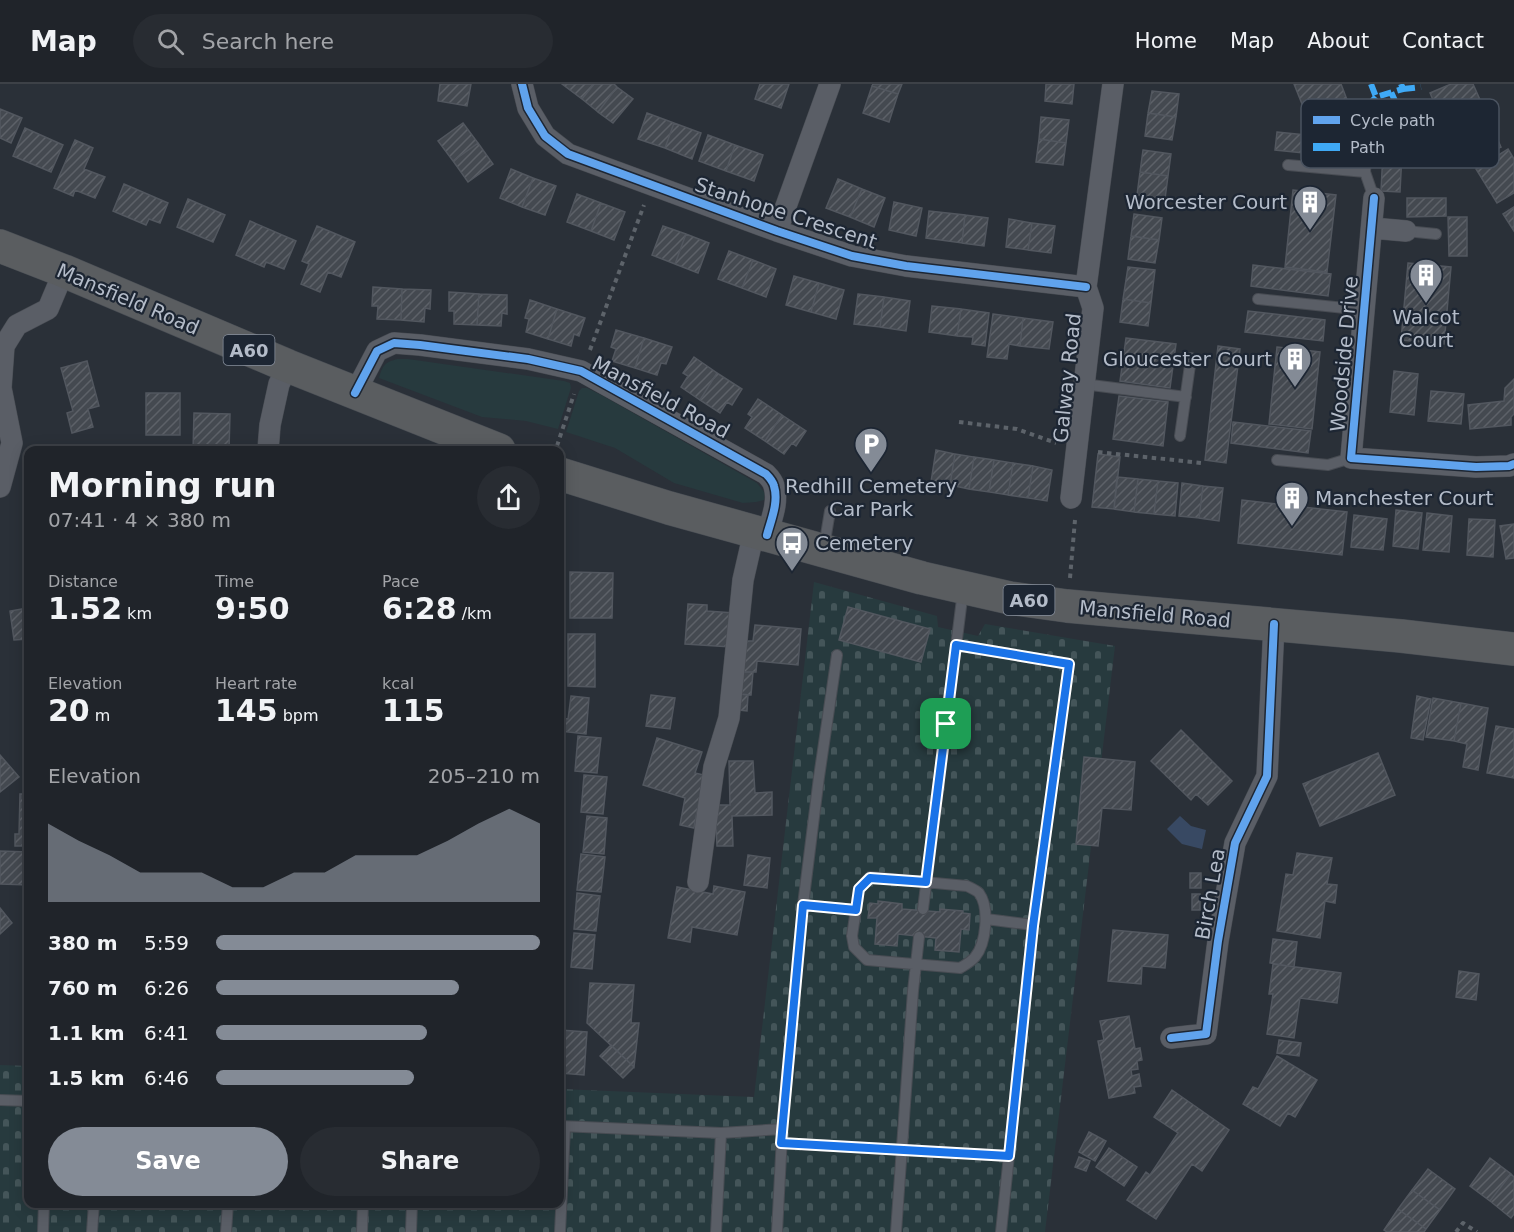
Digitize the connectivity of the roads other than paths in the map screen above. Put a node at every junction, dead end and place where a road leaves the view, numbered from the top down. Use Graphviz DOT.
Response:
graph roads {
  1 [pos="522,84"];
  2 [pos="830,84"];
  3 [pos="1113,84"];
  4 [pos="1288,165"];
  5 [pos="1301,166"];
  6 [pos="1321,168"];
  7 [pos="1365,168"];
  8 [pos="1365,172"];
  9 [pos="1374,198"];
  10 [pos="1372,228"];
  11 [pos="777,231"];
  12 [pos="1406,231"];
  13 [pos="1437,234"];
  14 [pos="0,246"];
  15 [pos="64,271"];
  16 [pos="1086,287"];
  17 [pos="1258,299"];
  18 [pos="1364,310"];
  19 [pos="1191,358"];
  20 [pos="288,366"];
  21 [pos="1083,384"];
  22 [pos="355,393"];
  23 [pos="1186,397"];
  24 [pos="1180,436"];
  25 [pos="268,446"];
  26 [pos="489,446"];
  27 [pos="1352,458"];
  28 [pos="1277,460"];
  29 [pos="1514,464"];
  30 [pos="564,475"];
  31 [pos="0,487"];
  32 [pos="1071,498"];
  33 [pos="830,511"];
  34 [pos="760,534"];
  35 [pos="823,551"];
  36 [pos="963,587"];
  37 [pos="1274,624"];
  38 [pos="956,645"];
  39 [pos="1514,649"];
  40 [pos="837,655"];
  41 [pos="698,882"];
  42 [pos="926,882"];
  43 [pos="803,905"];
  44 [pos="922,909"];
  45 [pos="856,910"];
  46 [pos="986,919"];
  47 [pos="1033,926"];
  48 [pos="919,937"];
  49 [pos="916,965"];
  50 [pos="1171,1038"];
  51 [pos="0,1100"];
  52 [pos="24,1101"];
  53 [pos="564,1127"];
  54 [pos="782,1129"];
  55 [pos="721,1133"];
  56 [pos="781,1143"];
  57 [pos="902,1150"];
  58 [pos="1009,1156"];
  59 [pos="44,1208"];
  60 [pos="94,1208"];
  61 [pos="228,1208"];
  62 [pos="363,1208"];
  63 [pos="412,1208"];
  64 [pos="560,1208"];
  65 [pos="43,1232"];
  66 [pos="92,1232"];
  67 [pos="226,1232"];
  68 [pos="362,1232"];
  69 [pos="411,1232"];
  70 [pos="560,1232"];
  71 [pos="716,1232"];
  72 [pos="777,1232"];
  73 [pos="896,1232"];
  74 [pos="1001,1232"];
  1 -- 11 [label="street, Stanhope Crescent"];
  2 -- 11 [label="street"];
  3 -- 16 [label="street, Galway Road"];
  4 -- 5 [label="lane"];
  6 -- 8 [label="lane"];
  7 -- 8 [label="lane"];
  8 -- 9 [label="lane"];
  9 -- 10 [label="street, Woodside Drive"];
  10 -- 12 [label="street"];
  10 -- 18 [label="street, Woodside Drive"];
  11 -- 16 [label="street, Stanhope Crescent"];
  12 -- 13 [label="lane"];
  14 -- 15 [label="highway, Mansfield Road / A60"];
  15 -- 20 [label="highway, Mansfield Road / A60"];
  15 -- 31 [label="street"];
  16 -- 21 [label="street, Galway Road"];
  17 -- 18 [label="lane"];
  18 -- 27 [label="street, Woodside Drive"];
  19 -- 23 [label="lane"];
  20 -- 22 [label="highway, Mansfield Road / A60"];
  20 -- 25 [label="street"];
  21 -- 23 [label="lane"];
  21 -- 32 [label="street, Galway Road"];
  22 -- 26 [label="highway, Mansfield Road / A60"];
  22 -- 34 [label="street, Mansfield Road"];
  23 -- 24 [label="lane"];
  27 -- 28 [label="lane"];
  27 -- 29 [label="street, Woodside Drive"];
  30 -- 34 [label="highway, Mansfield Road / A60"];
  33 -- 35 [label="lane"];
  34 -- 35 [label="highway, Mansfield Road / A60"];
  34 -- 41 [label="street, Mansfield Road"];
  35 -- 36 [label="highway, Mansfield Road / A60"];
  36 -- 37 [label="highway, Mansfield Road / A60"];
  36 -- 38 [label="lane"];
  37 -- 39 [label="highway, Mansfield Road / A60"];
  37 -- 50 [label="street, Birch Lea"];
  38 -- 42 [label="lane"];
  38 -- 47 [label="lane"];
  40 -- 43 [label="lane"];
  42 -- 44 [label="lane"];
  42 -- 45 [label="lane"];
  42 -- 46 [label="lane"];
  43 -- 45 [label="lane"];
  43 -- 54 [label="lane"];
  45 -- 49 [label="lane"];
  46 -- 47 [label="lane"];
  46 -- 49 [label="lane"];
  47 -- 58 [label="lane"];
  48 -- 49 [label="lane"];
  49 -- 57 [label="lane"];
  51 -- 52 [label="lane"];
  53 -- 55 [label="lane"];
  54 -- 55 [label="lane"];
  54 -- 56 [label="lane"];
  55 -- 71 [label="lane"];
  56 -- 57 [label="lane"];
  56 -- 72 [label="lane"];
  57 -- 58 [label="lane"];
  57 -- 73 [label="lane"];
  58 -- 74 [label="lane"];
  59 -- 65 [label="lane"];
  60 -- 66 [label="lane"];
  61 -- 67 [label="lane"];
  62 -- 68 [label="lane"];
  63 -- 69 [label="lane"];
  64 -- 70 [label="lane"];
}
